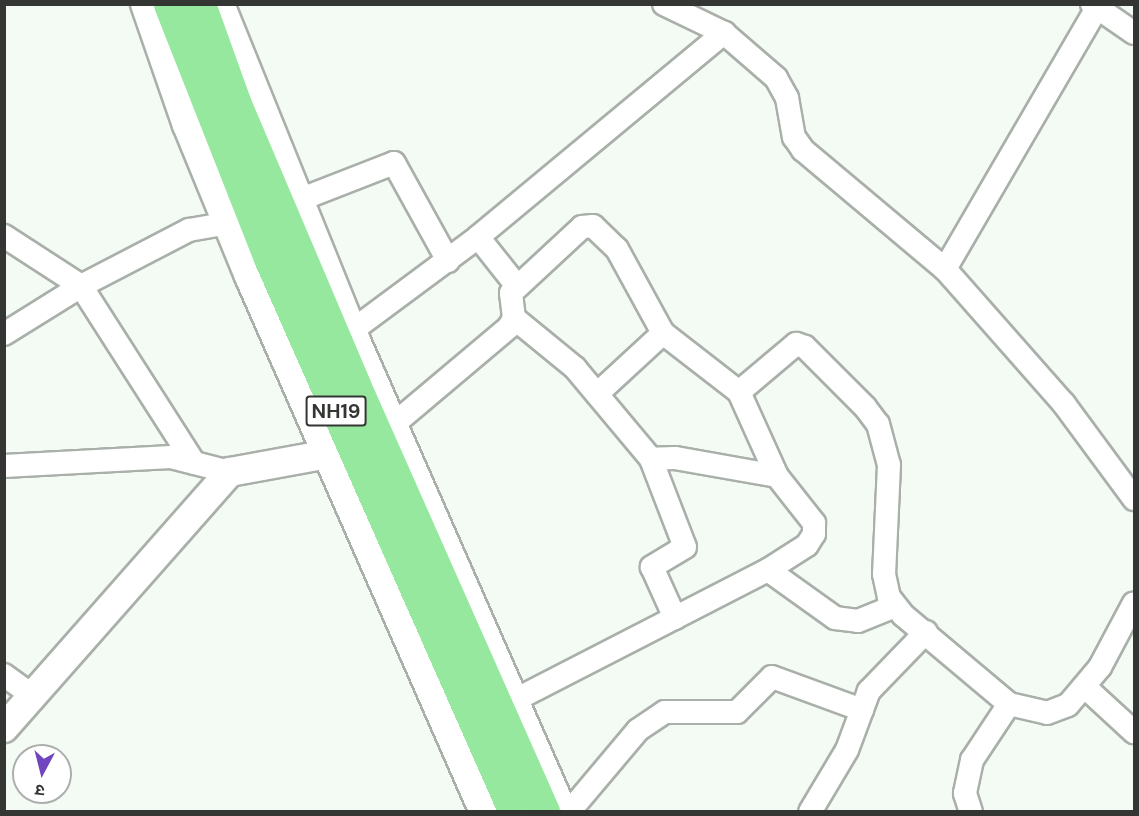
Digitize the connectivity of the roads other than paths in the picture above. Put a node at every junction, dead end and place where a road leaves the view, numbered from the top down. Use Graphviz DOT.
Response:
graph roads {
  1 [pos="145,4"];
  2 [pos="170,4"];
  3 [pos="199,4"];
  4 [pos="220,4"];
  5 [pos="664,4"];
  6 [pos="1095,6"];
  7 [pos="724,33"];
  8 [pos="1134,33"];
  9 [pos="299,200"];
  10 [pos="227,223"];
  11 [pos="4,236"];
  12 [pos="478,237"];
  13 [pos="448,261"];
  14 [pos="945,269"];
  15 [pos="81,286"];
  16 [pos="517,286"];
  17 [pos="514,318"];
  18 [pos="663,333"];
  19 [pos="4,334"];
  20 [pos="356,341"];
  21 [pos="739,392"];
  22 [pos="597,394"];
  23 [pos="394,424"];
  24 [pos="328,454"];
  25 [pos="651,459"];
  26 [pos="194,463"];
  27 [pos="4,466"];
  28 [pos="230,472"];
  29 [pos="777,476"];
  30 [pos="1133,491"];
  31 [pos="768,570"];
  32 [pos="1134,603"];
  33 [pos="895,606"];
  34 [pos="675,618"];
  35 [pos="926,632"];
  36 [pos="4,675"];
  37 [pos="1086,687"];
  38 [pos="33,696"];
  39 [pos="513,701"];
  40 [pos="1009,704"];
  41 [pos="861,710"];
  42 [pos="7,722"];
  43 [pos="1134,732"];
  44 [pos="811,811"];
  45 [pos="484,812"];
  46 [pos="514,812"];
  47 [pos="543,812"];
  48 [pos="563,812"];
  49 [pos="569,812"];
  50 [pos="971,812"];
  1 -- 10 [label="street"];
  2 -- 46 [label="highway, NH19"];
  3 -- 47 [label="highway, NH19"];
  4 -- 9 [label="street"];
  5 -- 7 [label="street"];
  6 -- 8 [label="street"];
  6 -- 14 [label="street"];
  7 -- 12 [label="street"];
  7 -- 14 [label="street"];
  9 -- 13 [label="street"];
  9 -- 20 [label="street"];
  10 -- 15 [label="street"];
  10 -- 24 [label="street"];
  11 -- 15 [label="street"];
  12 -- 13 [label="street"];
  12 -- 16 [label="street"];
  13 -- 20 [label="street"];
  14 -- 30 [label="street"];
  15 -- 19 [label="street"];
  15 -- 26 [label="street"];
  16 -- 17 [label="street"];
  16 -- 18 [label="street"];
  17 -- 22 [label="street"];
  17 -- 23 [label="street"];
  18 -- 21 [label="street"];
  18 -- 22 [label="street"];
  20 -- 23 [label="street"];
  21 -- 29 [label="street"];
  21 -- 33 [label="street"];
  22 -- 25 [label="street"];
  23 -- 39 [label="street"];
  24 -- 28 [label="street"];
  24 -- 45 [label="street"];
  25 -- 29 [label="street"];
  25 -- 34 [label="street"];
  26 -- 27 [label="street"];
  26 -- 28 [label="street"];
  28 -- 38 [label="street"];
  29 -- 31 [label="street"];
  31 -- 33 [label="street"];
  31 -- 34 [label="street"];
  32 -- 37 [label="street"];
  33 -- 35 [label="street"];
  34 -- 39 [label="street"];
  35 -- 40 [label="street"];
  35 -- 41 [label="street"];
  36 -- 38 [label="street"];
  37 -- 40 [label="street"];
  37 -- 43 [label="street"];
  38 -- 42 [label="street"];
  39 -- 48 [label="street"];
  40 -- 50 [label="street"];
  41 -- 44 [label="street"];
  41 -- 49 [label="street"];
}
